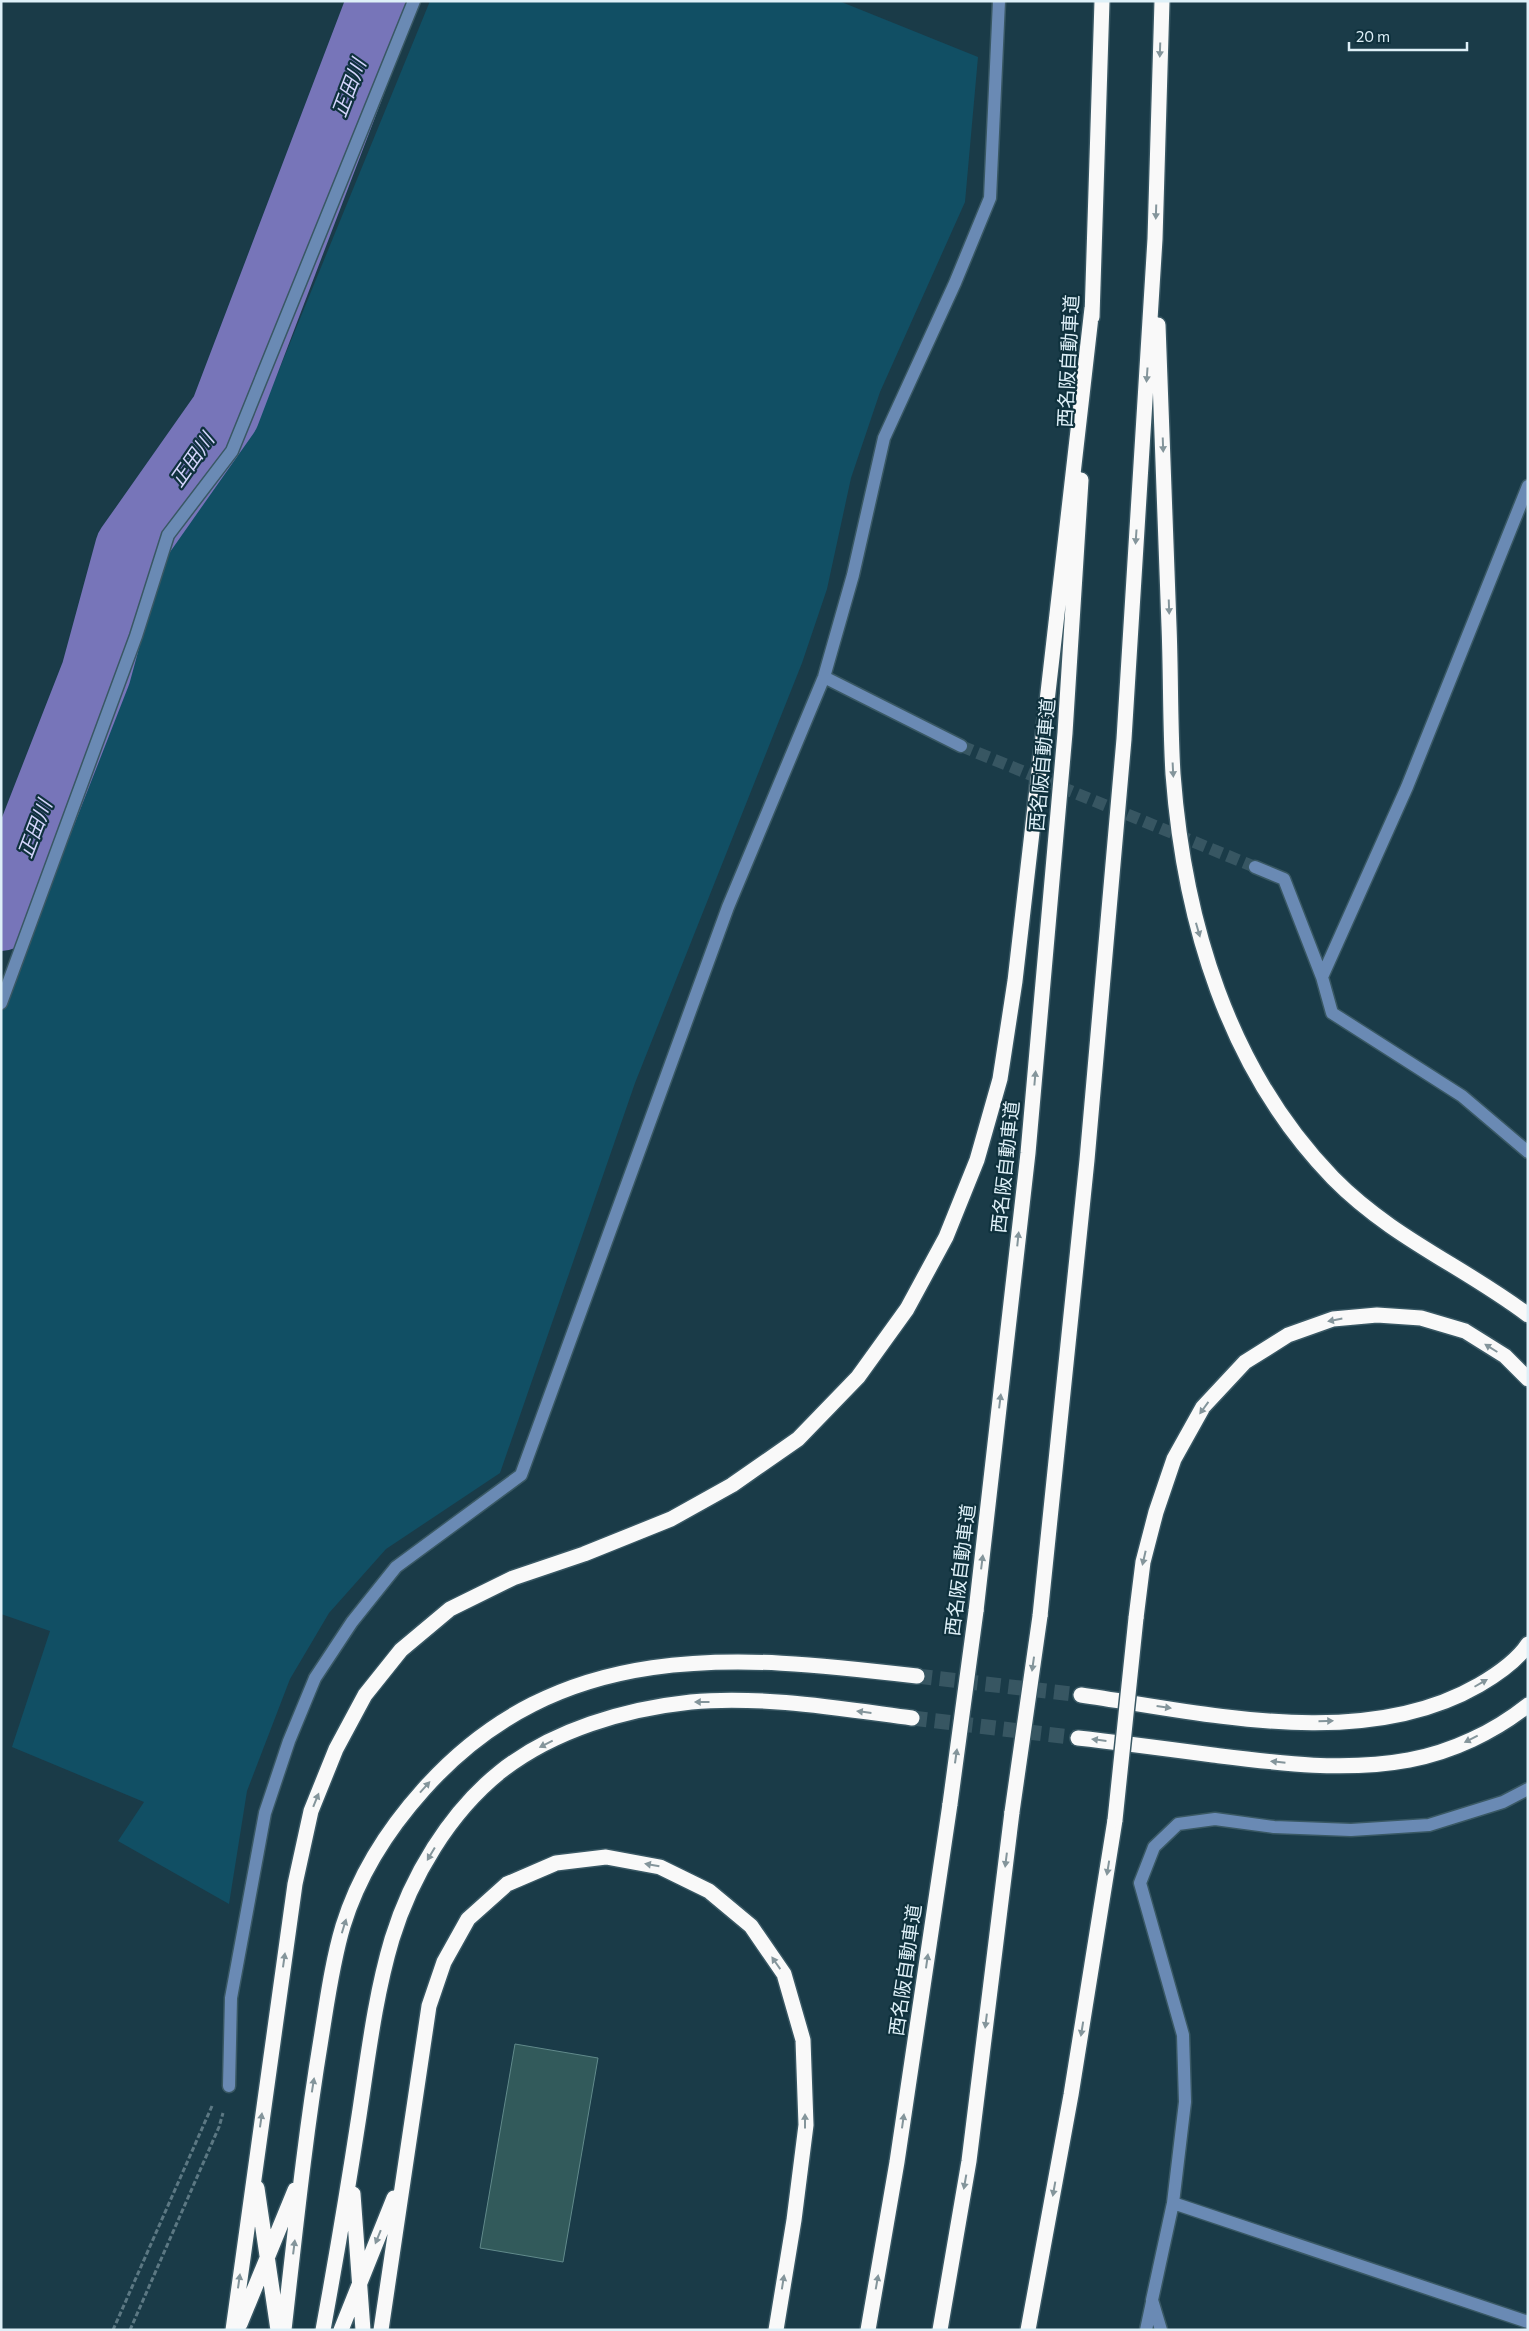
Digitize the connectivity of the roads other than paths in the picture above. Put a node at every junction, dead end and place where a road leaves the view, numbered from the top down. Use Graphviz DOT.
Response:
graph roads {
  1 [pos="414,1"];
  2 [pos="999,1"];
  3 [pos="1102,1"];
  4 [pos="1162,1"];
  5 [pos="1155,239"];
  6 [pos="1092,308"];
  7 [pos="1528,486"];
  8 [pos="824,677"];
  9 [pos="961,746"];
  10 [pos="1255,867"];
  11 [pos="1322,977"];
  12 [pos="1,1003"];
  13 [pos="1528,1152"];
  14 [pos="1528,1315"];
  15 [pos="1528,1379"];
  16 [pos="1528,1644"];
  17 [pos="917,1676"];
  18 [pos="1081,1695"];
  19 [pos="1528,1705"];
  20 [pos="912,1718"];
  21 [pos="1078,1738"];
  22 [pos="1528,1789"];
  23 [pos="229,2086"];
  24 [pos="255,2168"];
  25 [pos="351,2170"];
  26 [pos="303,2172"];
  27 [pos="403,2176"];
  28 [pos="1173,2203"];
  29 [pos="267,2256"];
  30 [pos="360,2284"];
  31 [pos="1152,2300"];
  32 [pos="1528,2322"];
  33 [pos="233,2330"];
  34 [pos="237,2330"];
  35 [pos="278,2330"];
  36 [pos="284,2330"];
  37 [pos="323,2330"];
  38 [pos="341,2330"];
  39 [pos="363,2330"];
  40 [pos="381,2330"];
  41 [pos="776,2330"];
  42 [pos="868,2330"];
  43 [pos="940,2330"];
  44 [pos="1028,2330"];
  45 [pos="1146,2330"];
  46 [pos="1161,2330"];
  1 -- 12 [label="street"];
  2 -- 8 [label="street"];
  3 -- 6 [label="highway, 西名阪自動車道"];
  4 -- 5 [label="highway, one-way"];
  5 -- 14 [label="highway, one-way"];
  5 -- 43 [label="highway, one-way, bridge"];
  24 -- 6 [label="highway, one-way"];
  42 -- 6 [label="highway, 西名阪自動車道, one-way, bridge"];
  7 -- 11 [label="street"];
  8 -- 9 [label="street"];
  8 -- 23 [label="street"];
  10 -- 11 [label="street"];
  11 -- 13 [label="street"];
  15 -- 44 [label="highway, one-way, bridge"];
  18 -- 16 [label="highway, one-way"];
  26 -- 17 [label="highway, one-way"];
  19 -- 21 [label="highway, one-way"];
  20 -- 25 [label="highway, one-way"];
  22 -- 28 [label="street"];
  24 -- 29 [label="highway"];
  33 -- 24 [label="highway, one-way"];
  25 -- 30 [label="highway"];
  25 -- 37 [label="highway"];
  26 -- 29 [label="highway"];
  36 -- 26 [label="highway, one-way"];
  27 -- 30 [label="highway, one-way"];
  27 -- 40 [label="highway"];
  41 -- 27 [label="highway, one-way"];
  28 -- 31 [label="street"];
  28 -- 32 [label="street"];
  29 -- 34 [label="highway"];
  29 -- 35 [label="highway"];
  30 -- 38 [label="highway"];
  30 -- 39 [label="highway"];
  31 -- 45 [label="street"];
  31 -- 46 [label="street"];
}
